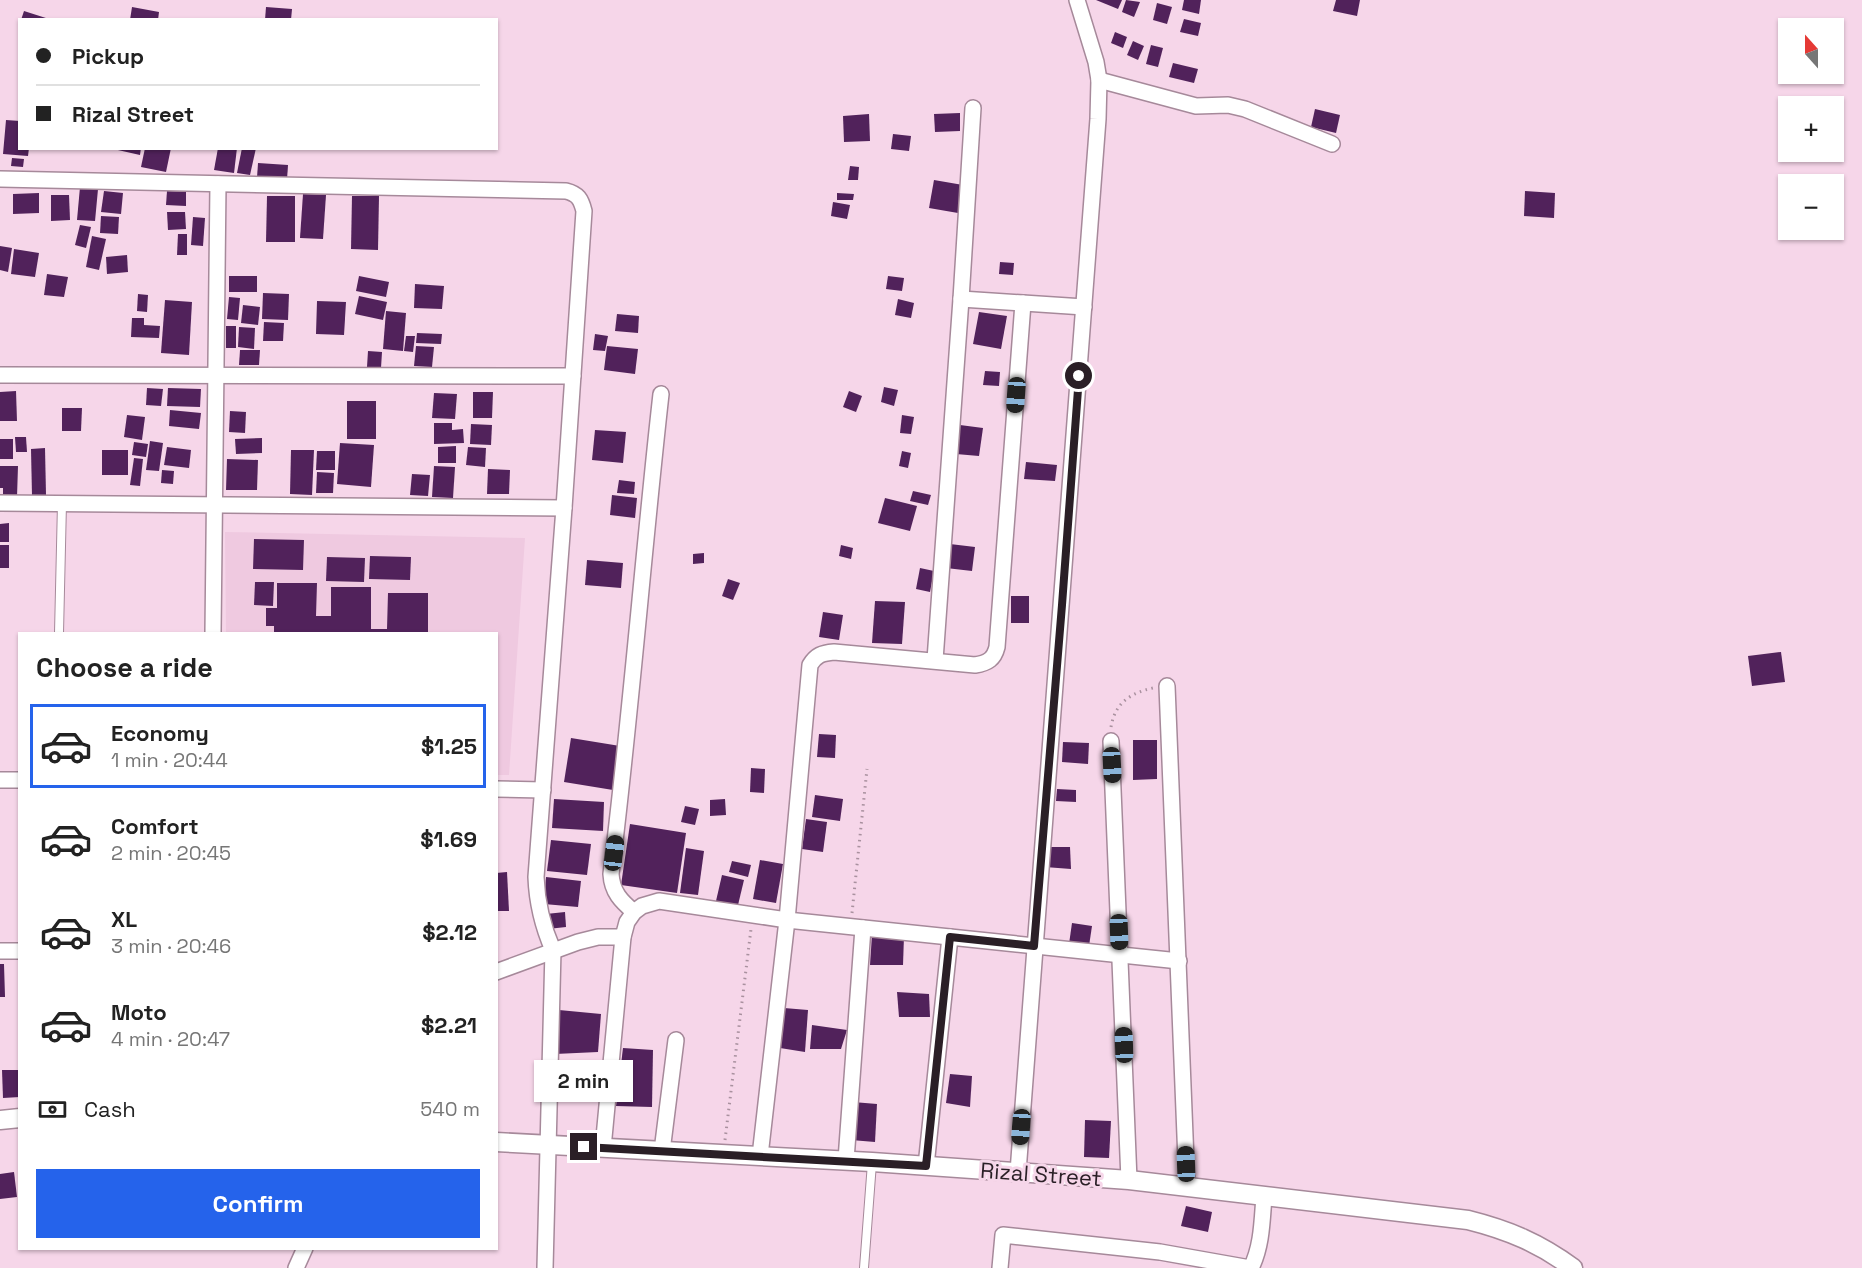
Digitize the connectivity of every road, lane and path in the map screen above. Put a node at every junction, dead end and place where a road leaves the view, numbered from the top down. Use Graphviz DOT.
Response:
graph roads {
  1 [pos="1077,0"];
  2 [pos="1099,80"];
  3 [pos="973,108"];
  4 [pos="1332,144"];
  5 [pos="0,179"];
  6 [pos="218,184"];
  7 [pos="961,299"];
  8 [pos="1023,303"];
  9 [pos="1084,307"];
  10 [pos="0,375"];
  11 [pos="216,375"];
  12 [pos="573,376"];
  13 [pos="661,394"];
  14 [pos="0,502"];
  15 [pos="62,503"];
  16 [pos="215,505"];
  17 [pos="564,508"];
  18 [pos="59,632"];
  19 [pos="213,632"];
  20 [pos="935,660"];
  21 [pos="1167,686"];
  22 [pos="1111,741"];
  23 [pos="867,769"];
  24 [pos="0,780"];
  25 [pos="18,780"];
  26 [pos="498,789"];
  27 [pos="543,790"];
  28 [pos="634,912"];
  29 [pos="752,915"];
  30 [pos="787,920"];
  31 [pos="857,927"];
  32 [pos="623,937"];
  33 [pos="950,937"];
  34 [pos="1034,946"];
  35 [pos="553,950"];
  36 [pos="0,951"];
  37 [pos="18,951"];
  38 [pos="1120,955"];
  39 [pos="1179,962"];
  40 [pos="498,971"];
  41 [pos="676,1040"];
  42 [pos="18,1118"];
  43 [pos="0,1120"];
  44 [pos="498,1142"];
  45 [pos="547,1145"];
  46 [pos="603,1148"];
  47 [pos="662,1151"];
  48 [pos="724,1154"];
  49 [pos="760,1156"];
  50 [pos="846,1160"];
  51 [pos="872,1162"];
  52 [pos="926,1166"];
  53 [pos="1018,1172"];
  54 [pos="1129,1180"];
  55 [pos="1187,1186"];
  56 [pos="1264,1196"];
  57 [pos="304,1250"];
  58 [pos="296,1268"];
  59 [pos="544,1268"];
  60 [pos="864,1268"];
  61 [pos="1000,1268"];
  62 [pos="1250,1268"];
  63 [pos="1573,1268"];
  1 -- 2 [label="street"];
  2 -- 4 [label="street"];
  2 -- 9 [label="street"];
  3 -- 7 [label="street"];
  5 -- 6 [label="street"];
  6 -- 11 [label="street"];
  6 -- 12 [label="street"];
  7 -- 8 [label="street"];
  7 -- 20 [label="street"];
  8 -- 9 [label="street"];
  8 -- 20 [label="street"];
  9 -- 34 [label="street"];
  10 -- 11 [label="street"];
  11 -- 12 [label="street"];
  11 -- 16 [label="street"];
  12 -- 17 [label="street"];
  13 -- 28 [label="street"];
  14 -- 15 [label="street"];
  15 -- 16 [label="street"];
  15 -- 18 [label="lane"];
  16 -- 17 [label="street"];
  16 -- 19 [label="street"];
  17 -- 27 [label="street"];
  20 -- 30 [label="street"];
  21 -- 22 [label="path"];
  21 -- 39 [label="street"];
  22 -- 38 [label="street"];
  23 -- 31 [label="path"];
  24 -- 25 [label="street"];
  26 -- 27 [label="street"];
  27 -- 35 [label="street"];
  28 -- 29 [label="street"];
  28 -- 32 [label="street"];
  29 -- 30 [label="street"];
  29 -- 48 [label="path"];
  30 -- 31 [label="street"];
  30 -- 49 [label="street"];
  31 -- 33 [label="street"];
  31 -- 50 [label="street"];
  32 -- 35 [label="street"];
  32 -- 46 [label="street"];
  33 -- 34 [label="street"];
  33 -- 52 [label="street"];
  34 -- 38 [label="street"];
  34 -- 53 [label="street"];
  35 -- 40 [label="street"];
  35 -- 45 [label="street"];
  36 -- 37 [label="street"];
  38 -- 39 [label="street"];
  38 -- 54 [label="street"];
  39 -- 55 [label="street"];
  41 -- 47 [label="street"];
  42 -- 43 [label="street"];
  44 -- 45 [label="street, Rizal Street"];
  45 -- 46 [label="street, Rizal Street"];
  45 -- 59 [label="street"];
  46 -- 47 [label="street, Rizal Street"];
  47 -- 48 [label="street, Rizal Street"];
  48 -- 49 [label="street, Rizal Street"];
  49 -- 50 [label="street, Rizal Street"];
  50 -- 51 [label="street, Rizal Street"];
  51 -- 52 [label="street, Rizal Street"];
  51 -- 60 [label="lane"];
  52 -- 53 [label="street, Rizal Street"];
  53 -- 54 [label="street, Rizal Street"];
  54 -- 55 [label="street, Rizal Street"];
  55 -- 56 [label="street, Rizal Street"];
  56 -- 62 [label="street"];
  56 -- 63 [label="street, Rizal Street"];
  57 -- 58 [label="street"];
  61 -- 62 [label="street"];
}
